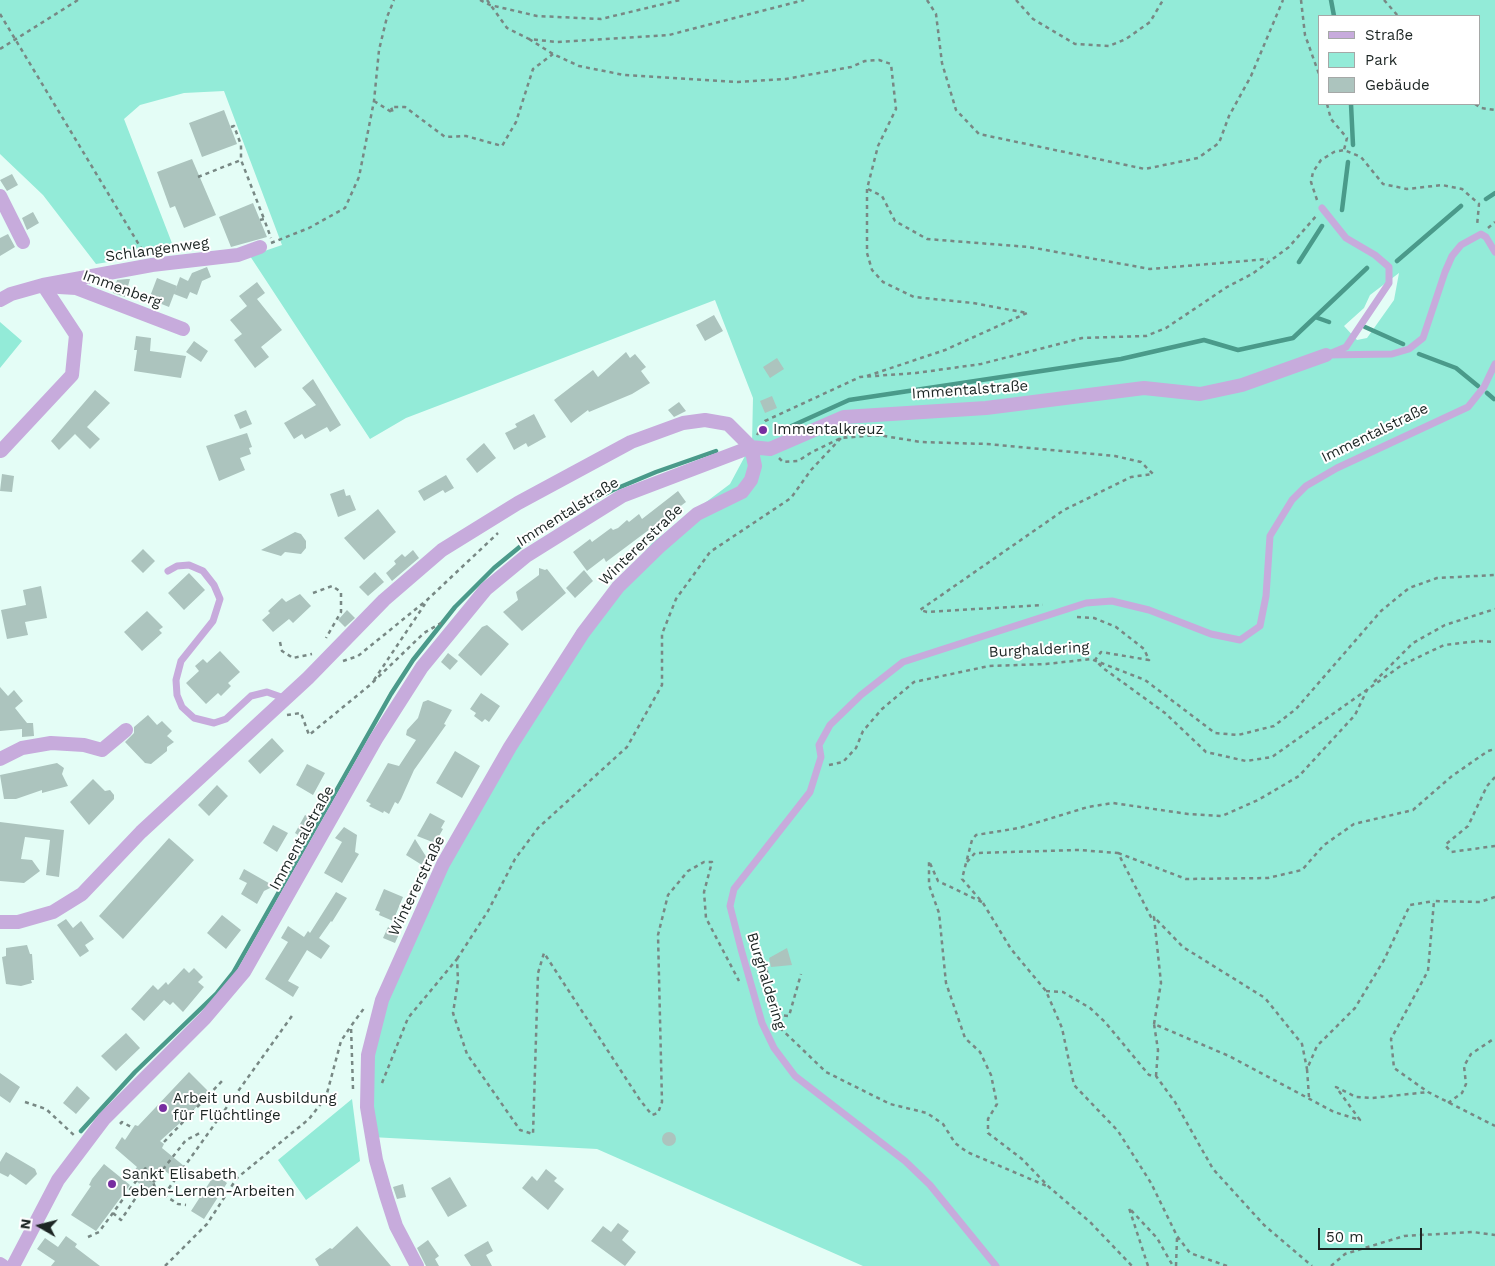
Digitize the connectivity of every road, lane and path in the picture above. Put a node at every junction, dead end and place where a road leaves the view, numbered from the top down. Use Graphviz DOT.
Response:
graph roads {
  1 [pos="78,0"];
  2 [pos="394,0"];
  3 [pos="480,0"];
  4 [pos="487,0"];
  5 [pos="680,0"];
  6 [pos="804,0"];
  7 [pos="927,0"];
  8 [pos="1016,0"];
  9 [pos="1163,0"];
  10 [pos="1283,0"];
  11 [pos="1301,0"];
  12 [pos="1384,0"];
  13 [pos="490,5"];
  14 [pos="0,14"];
  15 [pos="1397,15"];
  16 [pos="529,39"];
  17 [pos="15,40"];
  18 [pos="0,49"];
  19 [pos="553,54"];
  20 [pos="1318,71"];
  21 [pos="374,101"];
  22 [pos="1327,105"];
  23 [pos="1476,105"];
  24 [pos="1495,110"];
  25 [pos="231,127"];
  26 [pos="1344,150"];
  27 [pos="241,160"];
  28 [pos="198,177"];
  29 [pos="867,189"];
  30 [pos="0,196"];
  31 [pos="1322,208"];
  32 [pos="1477,235"];
  33 [pos="23,242"];
  34 [pos="260,247"];
  35 [pos="1495,252"];
  36 [pos="1270,259"];
  37 [pos="152,265"];
  38 [pos="43,285"];
  39 [pos="0,300"];
  40 [pos="183,329"];
  41 [pos="1326,355"];
  42 [pos="1495,364"];
  43 [pos="860,378"];
  44 [pos="858,429"];
  45 [pos="841,438"];
  46 [pos="750,447"];
  47 [pos="770,449"];
  48 [pos="1,452"];
  49 [pos="502,529"];
  50 [pos="168,570"];
  51 [pos="1495,575"];
  52 [pos="313,593"];
  53 [pos="427,600"];
  54 [pos="1495,609"];
  55 [pos="1064,610"];
  56 [pos="440,622"];
  57 [pos="325,640"];
  58 [pos="280,642"];
  59 [pos="1495,642"];
  60 [pos="318,652"];
  61 [pos="1095,660"];
  62 [pos="335,664"];
  63 [pos="370,685"];
  64 [pos="1369,687"];
  65 [pos="284,698"];
  66 [pos="283,716"];
  67 [pos="126,730"];
  68 [pos="1495,749"];
  69 [pos="821,756"];
  70 [pos="0,759"];
  71 [pos="840,763"];
  72 [pos="1495,777"];
  73 [pos="1495,846"];
  74 [pos="1118,853"];
  75 [pos="966,863"];
  76 [pos="1495,897"];
  77 [pos="1434,901"];
  78 [pos="983,903"];
  79 [pos="1154,917"];
  80 [pos="0,922"];
  81 [pos="457,959"];
  82 [pos="768,963"];
  83 [pos="801,974"];
  84 [pos="752,985"];
  85 [pos="1046,991"];
  86 [pos="294,1013"];
  87 [pos="778,1015"];
  88 [pos="1154,1024"];
  89 [pos="351,1026"];
  90 [pos="1495,1038"];
  91 [pos="1307,1069"];
  92 [pos="1156,1076"];
  93 [pos="222,1081"];
  94 [pos="1428,1092"];
  95 [pos="1309,1098"];
  96 [pos="25,1102"];
  97 [pos="1448,1103"];
  98 [pos="367,1107"];
  99 [pos="122,1122"];
  100 [pos="1495,1126"];
  101 [pos="133,1128"];
  102 [pos="200,1134"];
  103 [pos="164,1142"];
  104 [pos="84,1145"];
  105 [pos="147,1166"];
  106 [pos="141,1174"];
  107 [pos="153,1182"];
  108 [pos="1049,1187"];
  109 [pos="156,1190"];
  110 [pos="164,1195"];
  111 [pos="186,1205"];
  112 [pos="113,1213"];
  113 [pos="1495,1235"];
  114 [pos="1177,1236"];
  115 [pos="88,1237"];
  116 [pos="13,1266"];
  117 [pos="165,1266"];
  118 [pos="417,1266"];
  119 [pos="996,1266"];
  120 [pos="1132,1266"];
  121 [pos="1148,1266"];
  122 [pos="1175,1266"];
  123 [pos="1227,1266"];
  124 [pos="1312,1266"];
  125 [pos="1331,1266"];
  1 -- 17 [label="path"];
  2 -- 21 [label="path"];
  3 -- 13 [label="path"];
  4 -- 13 [label="path"];
  5 -- 13 [label="path"];
  6 -- 16 [label="path"];
  7 -- 10 [label="path"];
  8 -- 9 [label="path"];
  11 -- 20 [label="path"];
  12 -- 15 [label="path"];
  13 -- 16 [label="path"];
  14 -- 17 [label="path"];
  16 -- 19 [label="path"];
  17 -- 18 [label="path"];
  17 -- 37 [label="path"];
  19 -- 21 [label="path"];
  19 -- 29 [label="path"];
  21 -- 34 [label="path"];
  22 -- 26 [label="path"];
  23 -- 24 [label="path"];
  25 -- 27 [label="path"];
  26 -- 31 [label="path"];
  26 -- 32 [label="path"];
  27 -- 28 [label="path"];
  27 -- 34 [label="path"];
  29 -- 36 [label="path"];
  29 -- 43 [label="path"];
  30 -- 33 [label="street"];
  31 -- 36 [label="path"];
  31 -- 41 [label="lane"];
  32 -- 35 [label="lane"];
  32 -- 41 [label="lane, Immentalstraße"];
  34 -- 37 [label="street, Schlangenweg"];
  36 -- 43 [label="path"];
  37 -- 38 [label="street, Schlangenweg"];
  38 -- 39 [label="street, Schlangenweg"];
  38 -- 40 [label="street, Immenberg"];
  38 -- 48 [label="street"];
  41 -- 47 [label="street, Immentalstraße"];
  42 -- 55 [label="lane, Immentalstraße"];
  43 -- 46 [label="path"];
  44 -- 45 [label="path"];
  45 -- 47 [label="path"];
  45 -- 55 [label="path"];
  45 -- 81 [label="path"];
  46 -- 47 [label="street, Immentalstraße"];
  46 -- 65 [label="street"];
  46 -- 98 [label="street, Wintererstraße"];
  46 -- 104 [label="street, Immentalstraße"];
  49 -- 53 [label="path"];
  50 -- 65 [label="lane"];
  51 -- 61 [label="path, Burghaldering"];
  52 -- 57 [label="path"];
  53 -- 62 [label="path"];
  53 -- 63 [label="path"];
  54 -- 64 [label="path"];
  55 -- 61 [label="path"];
  55 -- 69 [label="lane, Immentalstraße"];
  56 -- 63 [label="path"];
  58 -- 60 [label="path"];
  59 -- 64 [label="path"];
  61 -- 64 [label="path"];
  61 -- 71 [label="path, Burghaldering"];
  63 -- 66 [label="path"];
  64 -- 75 [label="path"];
  65 -- 80 [label="street"];
  67 -- 70 [label="street"];
  68 -- 74 [label="path"];
  69 -- 84 [label="lane, Burghaldering"];
  72 -- 73 [label="path"];
  74 -- 75 [label="path"];
  74 -- 79 [label="path"];
  75 -- 78 [label="path"];
  76 -- 77 [label="path"];
  77 -- 91 [label="path"];
  77 -- 94 [label="path"];
  78 -- 85 [label="path"];
  78 -- 108 [label="path"];
  79 -- 88 [label="path"];
  79 -- 91 [label="path"];
  81 -- 84 [label="path"];
  81 -- 98 [label="path"];
  82 -- 87 [label="path"];
  83 -- 87 [label="path"];
  84 -- 87 [label="path"];
  84 -- 119 [label="lane, Burghaldering"];
  85 -- 92 [label="path"];
  85 -- 114 [label="path"];
  86 -- 110 [label="path"];
  87 -- 108 [label="path"];
  88 -- 92 [label="path"];
  88 -- 95 [label="path"];
  89 -- 117 [label="path"];
  90 -- 97 [label="path"];
  91 -- 95 [label="path"];
  92 -- 124 [label="path"];
  93 -- 103 [label="path"];
  94 -- 95 [label="path"];
  94 -- 97 [label="path"];
  96 -- 104 [label="path"];
  97 -- 100 [label="path"];
  98 -- 118 [label="street, Wintererstraße"];
  99 -- 101 [label="path"];
  102 -- 107 [label="path"];
  104 -- 116 [label="street, Immentalstraße"];
  105 -- 106 [label="path"];
  106 -- 107 [label="path"];
  106 -- 112 [label="path"];
  107 -- 109 [label="path"];
  108 -- 120 [label="path"];
  109 -- 110 [label="path"];
  109 -- 112 [label="path"];
  110 -- 111 [label="path"];
  112 -- 115 [label="path"];
  113 -- 125 [label="path"];
  114 -- 122 [label="path"];
  114 -- 123 [label="path"];
  121 -- 122 [label="path"];
}
